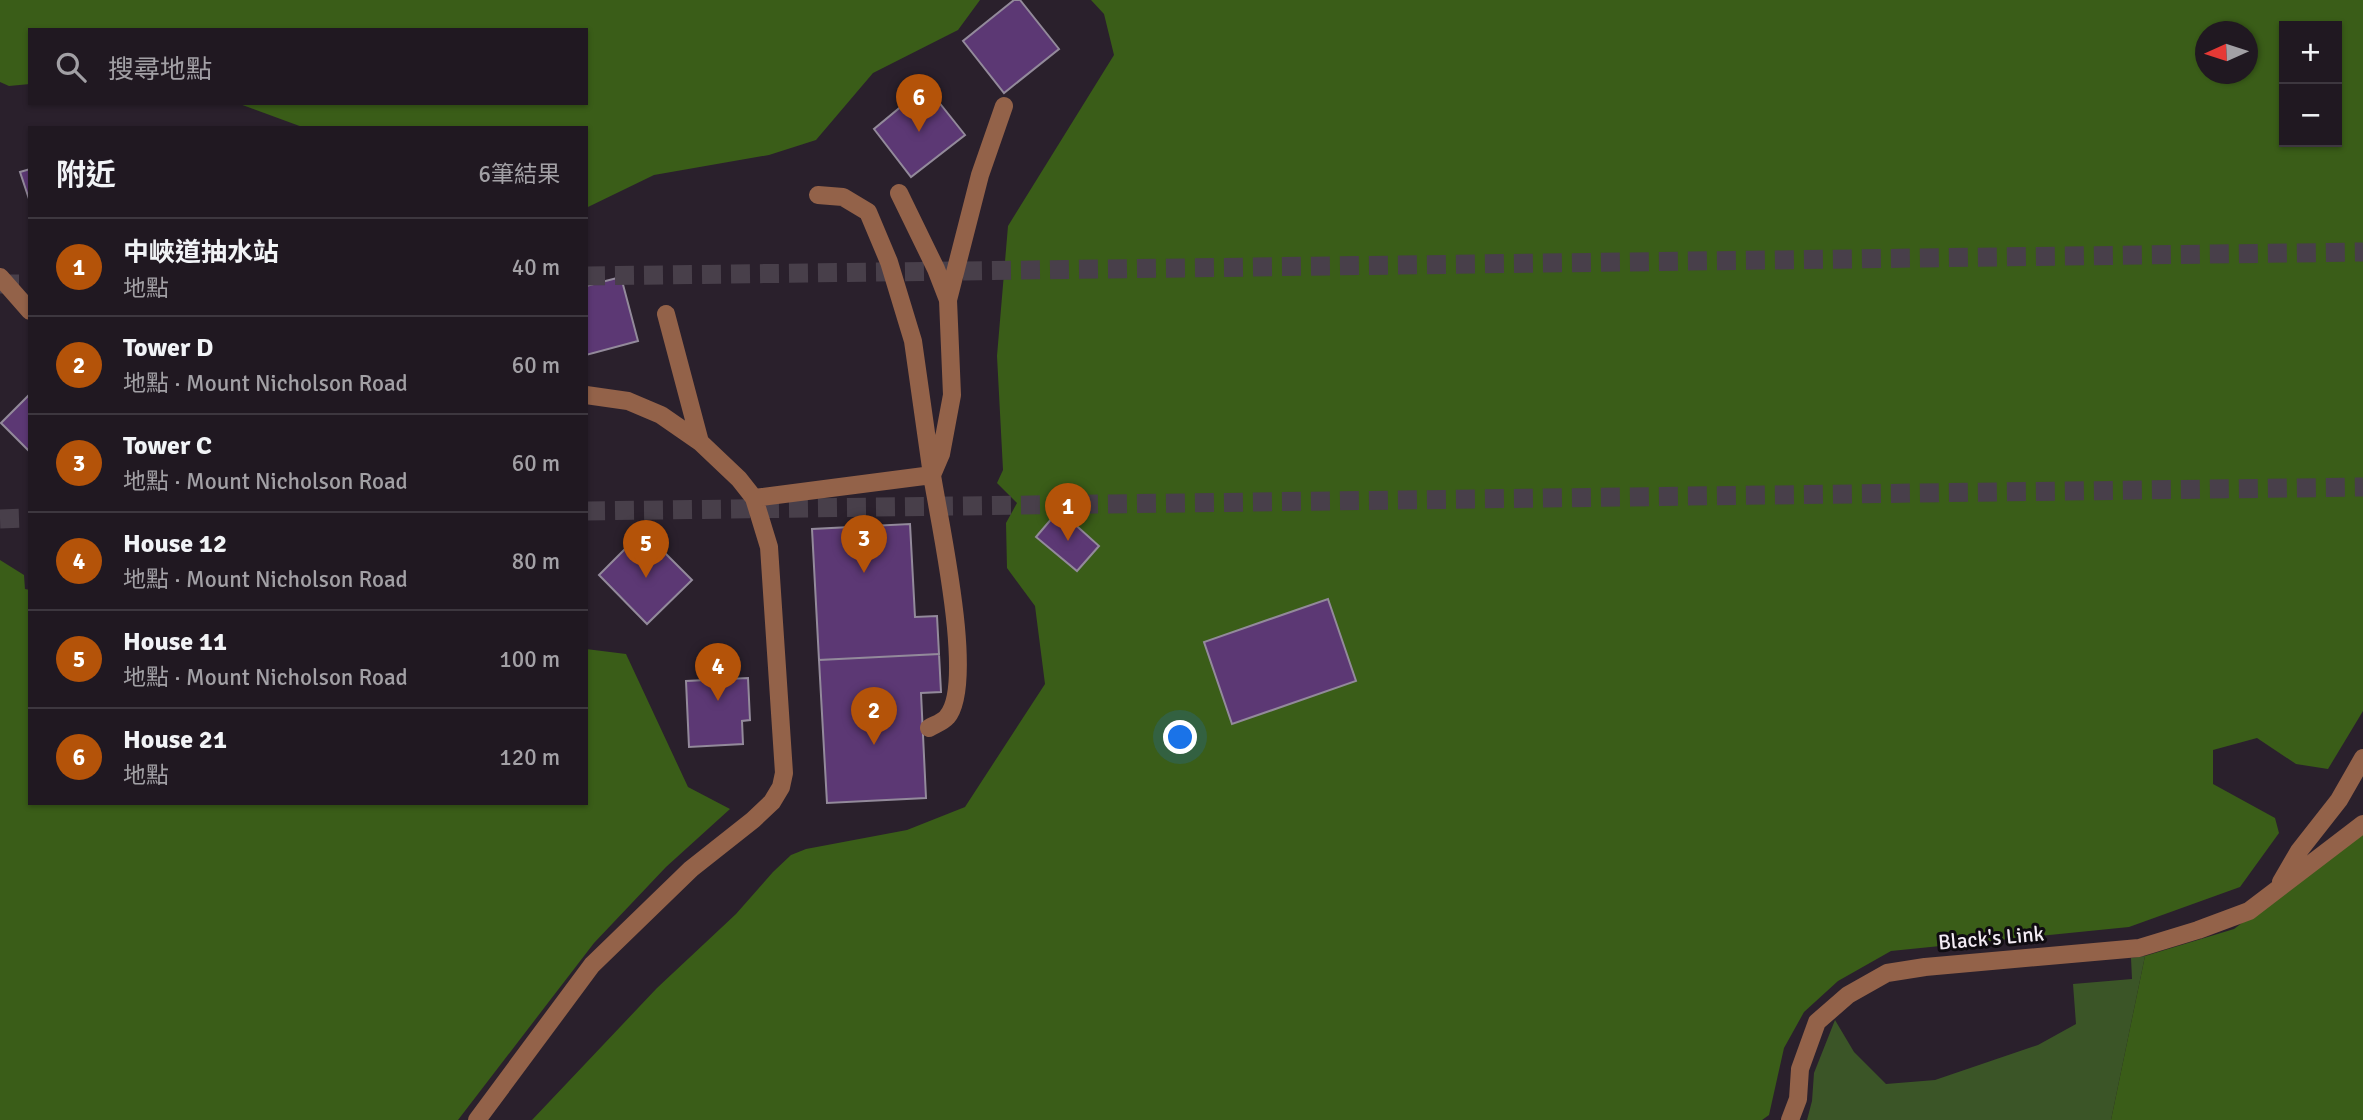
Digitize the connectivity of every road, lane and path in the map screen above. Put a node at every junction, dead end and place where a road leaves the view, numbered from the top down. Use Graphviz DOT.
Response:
graph roads {
  1 [pos="1004,106"];
  2 [pos="899,193"];
  3 [pos="818,195"];
  4 [pos="0,277"];
  5 [pos="947,300"];
  6 [pos="28,309"];
  7 [pos="666,314"];
  8 [pos="588,395"];
  9 [pos="700,442"];
  10 [pos="932,475"];
  11 [pos="754,498"];
  12 [pos="929,728"];
  13 [pos="2363,758"];
  14 [pos="2363,824"];
  15 [pos="2276,891"];
  16 [pos="477,1120"];
  17 [pos="1790,1120"];
  1 -- 5 [label="street"];
  2 -- 5 [label="street"];
  3 -- 10 [label="street"];
  4 -- 6 [label="street"];
  5 -- 10 [label="street"];
  7 -- 9 [label="street"];
  8 -- 9 [label="street"];
  9 -- 11 [label="street"];
  10 -- 11 [label="street"];
  10 -- 12 [label="street"];
  11 -- 16 [label="street"];
  13 -- 15 [label="street, Black's Link"];
  14 -- 15 [label="street, Black's Link"];
  15 -- 17 [label="street, Black's Link"];
}
